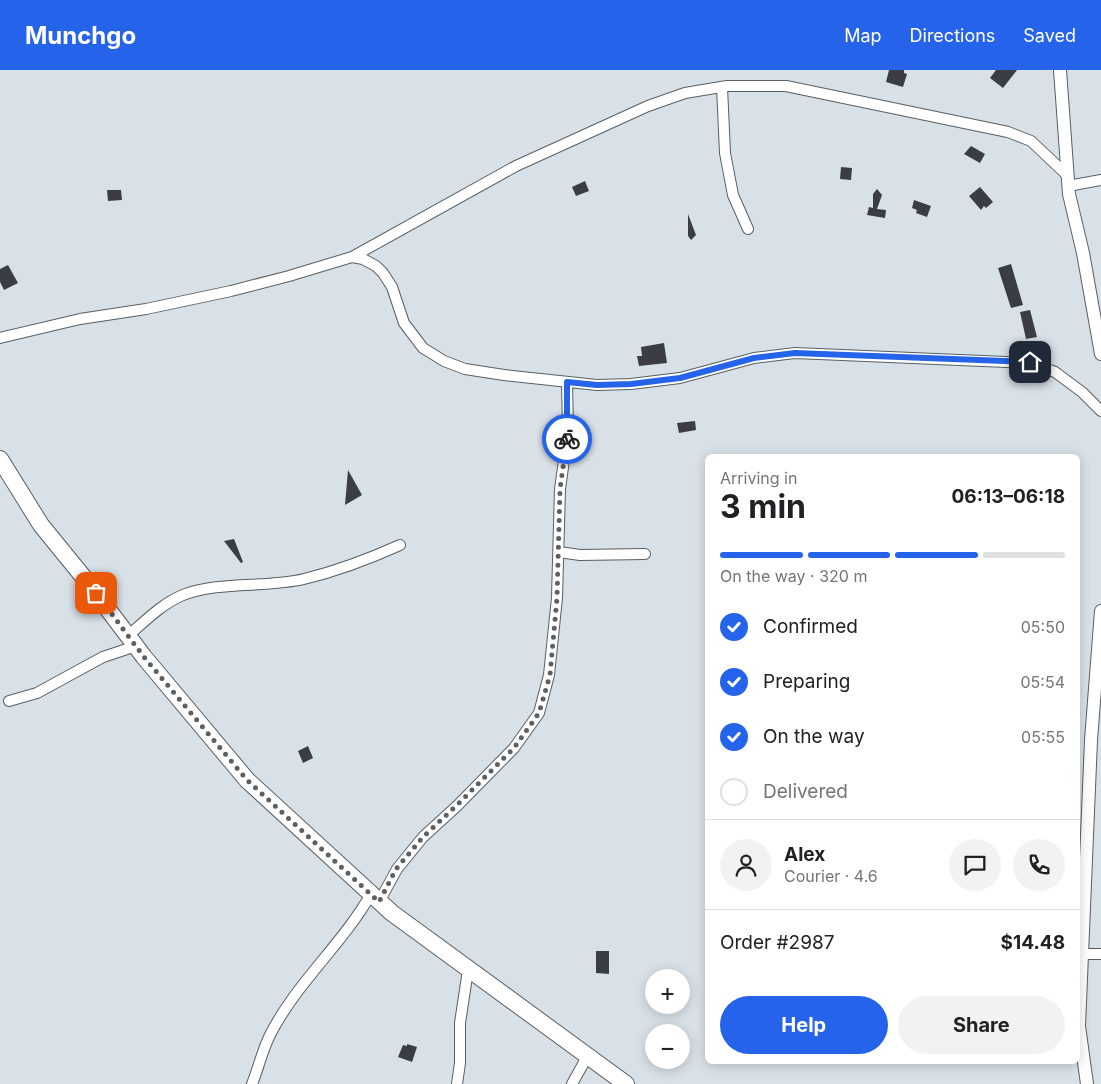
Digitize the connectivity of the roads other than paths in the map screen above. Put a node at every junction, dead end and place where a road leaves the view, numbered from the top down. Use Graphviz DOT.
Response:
graph roads {
  1 [pos="1060,70"];
  2 [pos="722,87"];
  3 [pos="1101,180"];
  4 [pos="1067,181"];
  5 [pos="748,229"];
  6 [pos="352,257"];
  7 [pos="0,338"];
  8 [pos="1101,354"];
  9 [pos="567,382"];
  10 [pos="1101,411"];
  11 [pos="0,459"];
  12 [pos="400,545"];
  13 [pos="559,552"];
  14 [pos="645,554"];
  15 [pos="1101,611"];
  16 [pos="132,641"];
  17 [pos="1098,671"];
  18 [pos="9,701"];
  19 [pos="375,898"];
  20 [pos="1082,954"];
  21 [pos="1101,954"];
  22 [pos="468,970"];
  23 [pos="1080,1002"];
  24 [pos="1080,1033"];
  25 [pos="587,1057"];
  26 [pos="252,1084"];
  27 [pos="458,1084"];
  28 [pos="572,1084"];
  29 [pos="626,1084"];
  30 [pos="1087,1084"];
  1 -- 4 [label="street"];
  2 -- 4 [label="street"];
  2 -- 5 [label="street"];
  2 -- 6 [label="street"];
  3 -- 4 [label="street"];
  4 -- 8 [label="street"];
  6 -- 7 [label="street"];
  6 -- 9 [label="street"];
  9 -- 10 [label="street"];
  9 -- 13 [label="street"];
  11 -- 16 [label="highway"];
  12 -- 16 [label="street"];
  13 -- 14 [label="street"];
  13 -- 19 [label="street"];
  15 -- 17 [label="street"];
  16 -- 18 [label="street"];
  16 -- 19 [label="highway"];
  17 -- 20 [label="street"];
  19 -- 22 [label="highway"];
  19 -- 26 [label="street"];
  20 -- 21 [label="street"];
  20 -- 23 [label="street"];
  22 -- 25 [label="highway"];
  22 -- 27 [label="street"];
  24 -- 30 [label="street"];
  25 -- 28 [label="street"];
  25 -- 29 [label="highway"];
}
